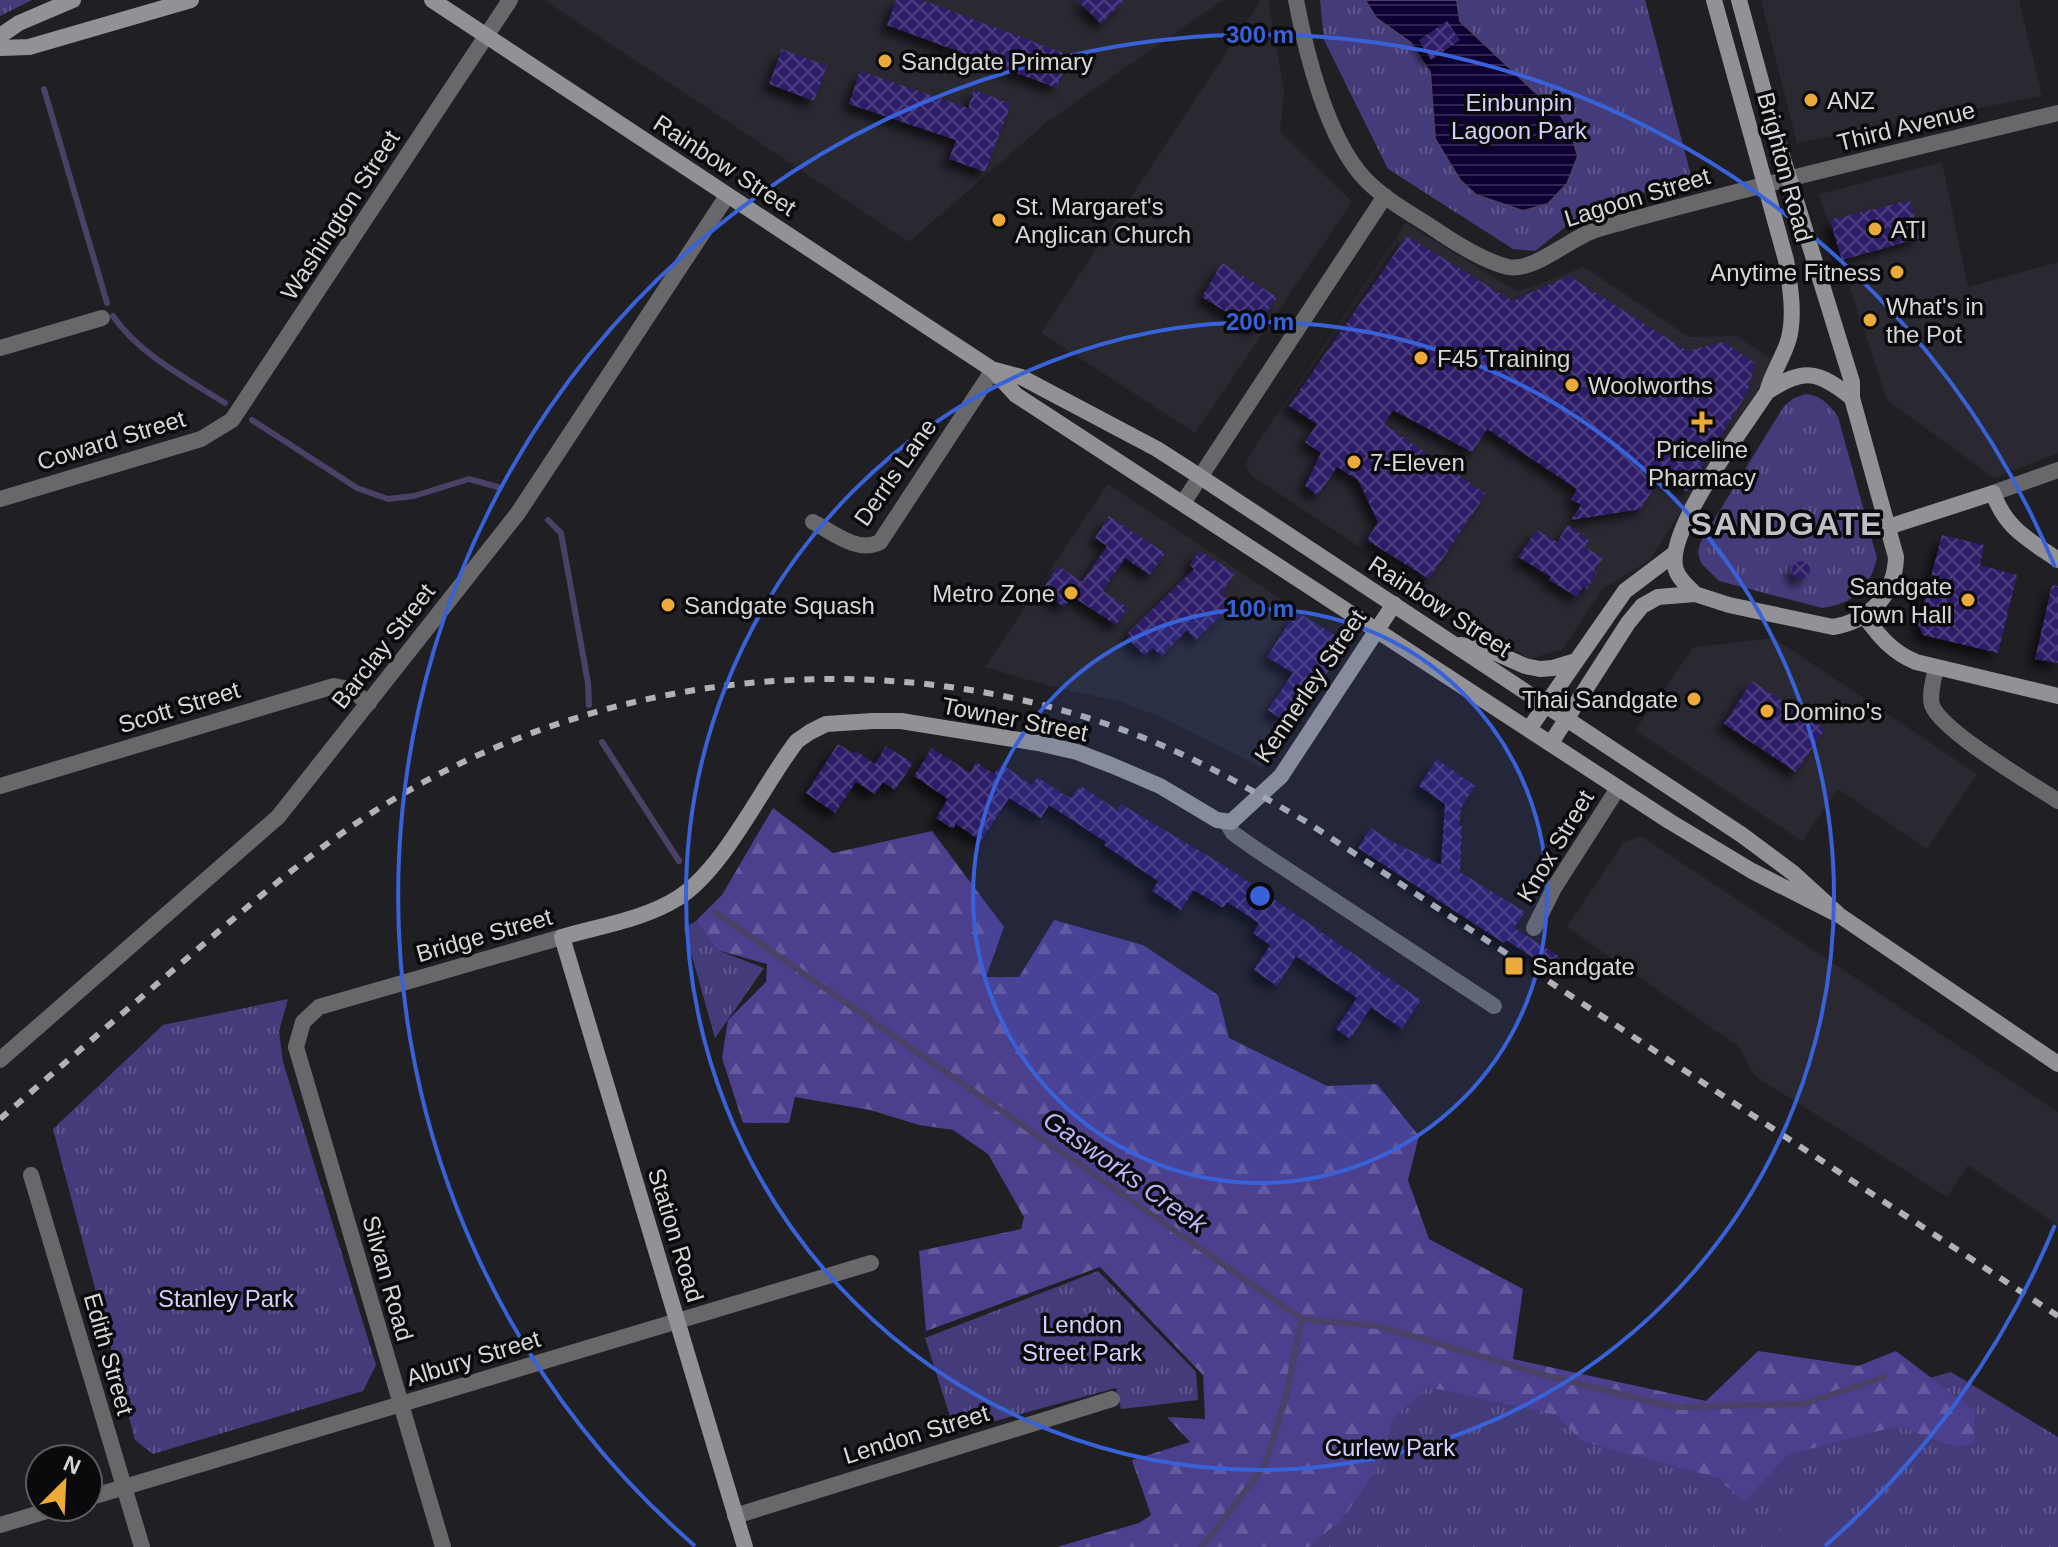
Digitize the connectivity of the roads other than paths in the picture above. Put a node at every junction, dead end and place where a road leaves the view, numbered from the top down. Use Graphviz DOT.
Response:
graph roads {
  1 [pos="73,0"];
  2 [pos="191,0"];
  3 [pos="432,0"];
  4 [pos="510,0"];
  5 [pos="1296,0"];
  6 [pos="1714,0"];
  7 [pos="1739,0"];
  8 [pos="0,36"];
  9 [pos="487,36"];
  10 [pos="0,48"];
  11 [pos="2058,113"];
  12 [pos="1790,178"];
  13 [pos="1764,184"];
  14 [pos="727,196"];
  15 [pos="1385,196"];
  16 [pos="102,318"];
  17 [pos="0,348"];
  18 [pos="993,370"];
  19 [pos="1767,392"];
  20 [pos="1852,398"];
  21 [pos="232,420"];
  22 [pos="2058,470"];
  23 [pos="1199,476"];
  24 [pos="1993,493"];
  25 [pos="0,499"];
  26 [pos="1183,503"];
  27 [pos="813,522"];
  28 [pos="1888,527"];
  29 [pos="1674,554"];
  30 [pos="2058,560"];
  31 [pos="1695,594"];
  32 [pos="1394,604"];
  33 [pos="1865,617"];
  34 [pos="1378,629"];
  35 [pos="1451,643"];
  36 [pos="1576,661"];
  37 [pos="1936,667"];
  38 [pos="2058,696"];
  39 [pos="369,703"];
  40 [pos="1545,704"];
  41 [pos="1565,718"];
  42 [pos="1529,729"];
  43 [pos="1551,743"];
  44 [pos="0,786"];
  45 [pos="1618,788"];
  46 [pos="2058,801"];
  47 [pos="1227,823"];
  48 [pos="680,896"];
  49 [pos="1839,915"];
  50 [pos="1534,928"];
  51 [pos="562,937"];
  52 [pos="1494,1006"];
  53 [pos="303,1022"];
  54 [pos="0,1060"];
  55 [pos="2058,1064"];
  56 [pos="31,1175"];
  57 [pos="871,1263"];
  58 [pos="677,1322"];
  59 [pos="1112,1399"];
  60 [pos="400,1404"];
  61 [pos="124,1487"];
  62 [pos="104,1493"];
  63 [pos="735,1516"];
  64 [pos="24,1518"];
  65 [pos="0,1525"];
  66 [pos="142,1547"];
  67 [pos="443,1547"];
  68 [pos="745,1547"];
  1 -- 8 [label="main road"];
  2 -- 10 [label="main road"];
  3 -- 9 [label="main road, Rainbow Street"];
  4 -- 9 [label="street, Washington Street"];
  5 -- 15 [label="street, Lagoon Street"];
  6 -- 13 [label="main road, Brighton Road"];
  7 -- 12 [label="main road, Brighton Road"];
  9 -- 14 [label="main road, Rainbow Street"];
  9 -- 21 [label="street, Washington Street"];
  11 -- 12 [label="street, Third Avenue"];
  12 -- 13 [label="street, Third Avenue"];
  12 -- 20 [label="main road, Brighton Road"];
  13 -- 15 [label="street, Lagoon Street"];
  13 -- 19 [label="main road, Brighton Road"];
  14 -- 18 [label="main road, Rainbow Street"];
  14 -- 39 [label="street, Barclay Street"];
  15 -- 23 [label="street"];
  16 -- 17 [label="street"];
  18 -- 23 [label="main road, Rainbow Street"];
  18 -- 26 [label="main road, Rainbow Street"];
  18 -- 27 [label="street, Derrls Lane"];
  19 -- 20 [label="main road"];
  19 -- 29 [label="main road"];
  20 -- 28 [label="main road, Brighton Road"];
  21 -- 25 [label="street, Coward Street"];
  22 -- 24 [label="street"];
  23 -- 26 [label="street"];
  23 -- 32 [label="main road, Rainbow Street"];
  24 -- 28 [label="main road"];
  24 -- 30 [label="main road"];
  26 -- 34 [label="main road, Rainbow Street"];
  28 -- 33 [label="main road, Brighton Road"];
  29 -- 31 [label="main road"];
  29 -- 36 [label="main road"];
  31 -- 33 [label="main road"];
  31 -- 41 [label="main road"];
  32 -- 34 [label="main road, Kennerley Street"];
  32 -- 35 [label="main road, Rainbow Street"];
  33 -- 37 [label="main road"];
  34 -- 42 [label="main road, Rainbow Street"];
  34 -- 47 [label="main road, Kennerley Street"];
  35 -- 36 [label="main road"];
  35 -- 40 [label="main road, Rainbow Street"];
  36 -- 40 [label="main road"];
  37 -- 38 [label="main road"];
  37 -- 46 [label="street"];
  39 -- 44 [label="street, Scott Street"];
  39 -- 54 [label="street, Barclay Street"];
  40 -- 41 [label="main road, Rainbow Street"];
  40 -- 42 [label="main road"];
  41 -- 43 [label="main road"];
  41 -- 49 [label="main road, Rainbow Street"];
  42 -- 43 [label="main road, Rainbow Street"];
  43 -- 45 [label="main road, Rainbow Street"];
  45 -- 49 [label="main road, Rainbow Street"];
  45 -- 50 [label="street, Knox Street"];
  47 -- 48 [label="main road, Towner Street"];
  47 -- 52 [label="street, Towner Street"];
  48 -- 51 [label="main road, Bridge Street"];
  49 -- 55 [label="main road, Rainbow Street"];
  51 -- 53 [label="street, Bridge Street"];
  51 -- 58 [label="main road, Station Road"];
  53 -- 60 [label="street, Silvan Road"];
  56 -- 61 [label="street, Edith Street"];
  57 -- 58 [label="street, Albury Street"];
  58 -- 60 [label="street, Albury Street"];
  58 -- 63 [label="main road, Station Road"];
  59 -- 63 [label="street, Lendon Street"];
  60 -- 61 [label="street, Albury Street"];
  60 -- 67 [label="street, Silvan Road"];
  61 -- 62 [label="street, Albury Street"];
  61 -- 66 [label="street, Edith Street"];
  63 -- 68 [label="main road, Station Road"];
  64 -- 65 [label="street"];
}
